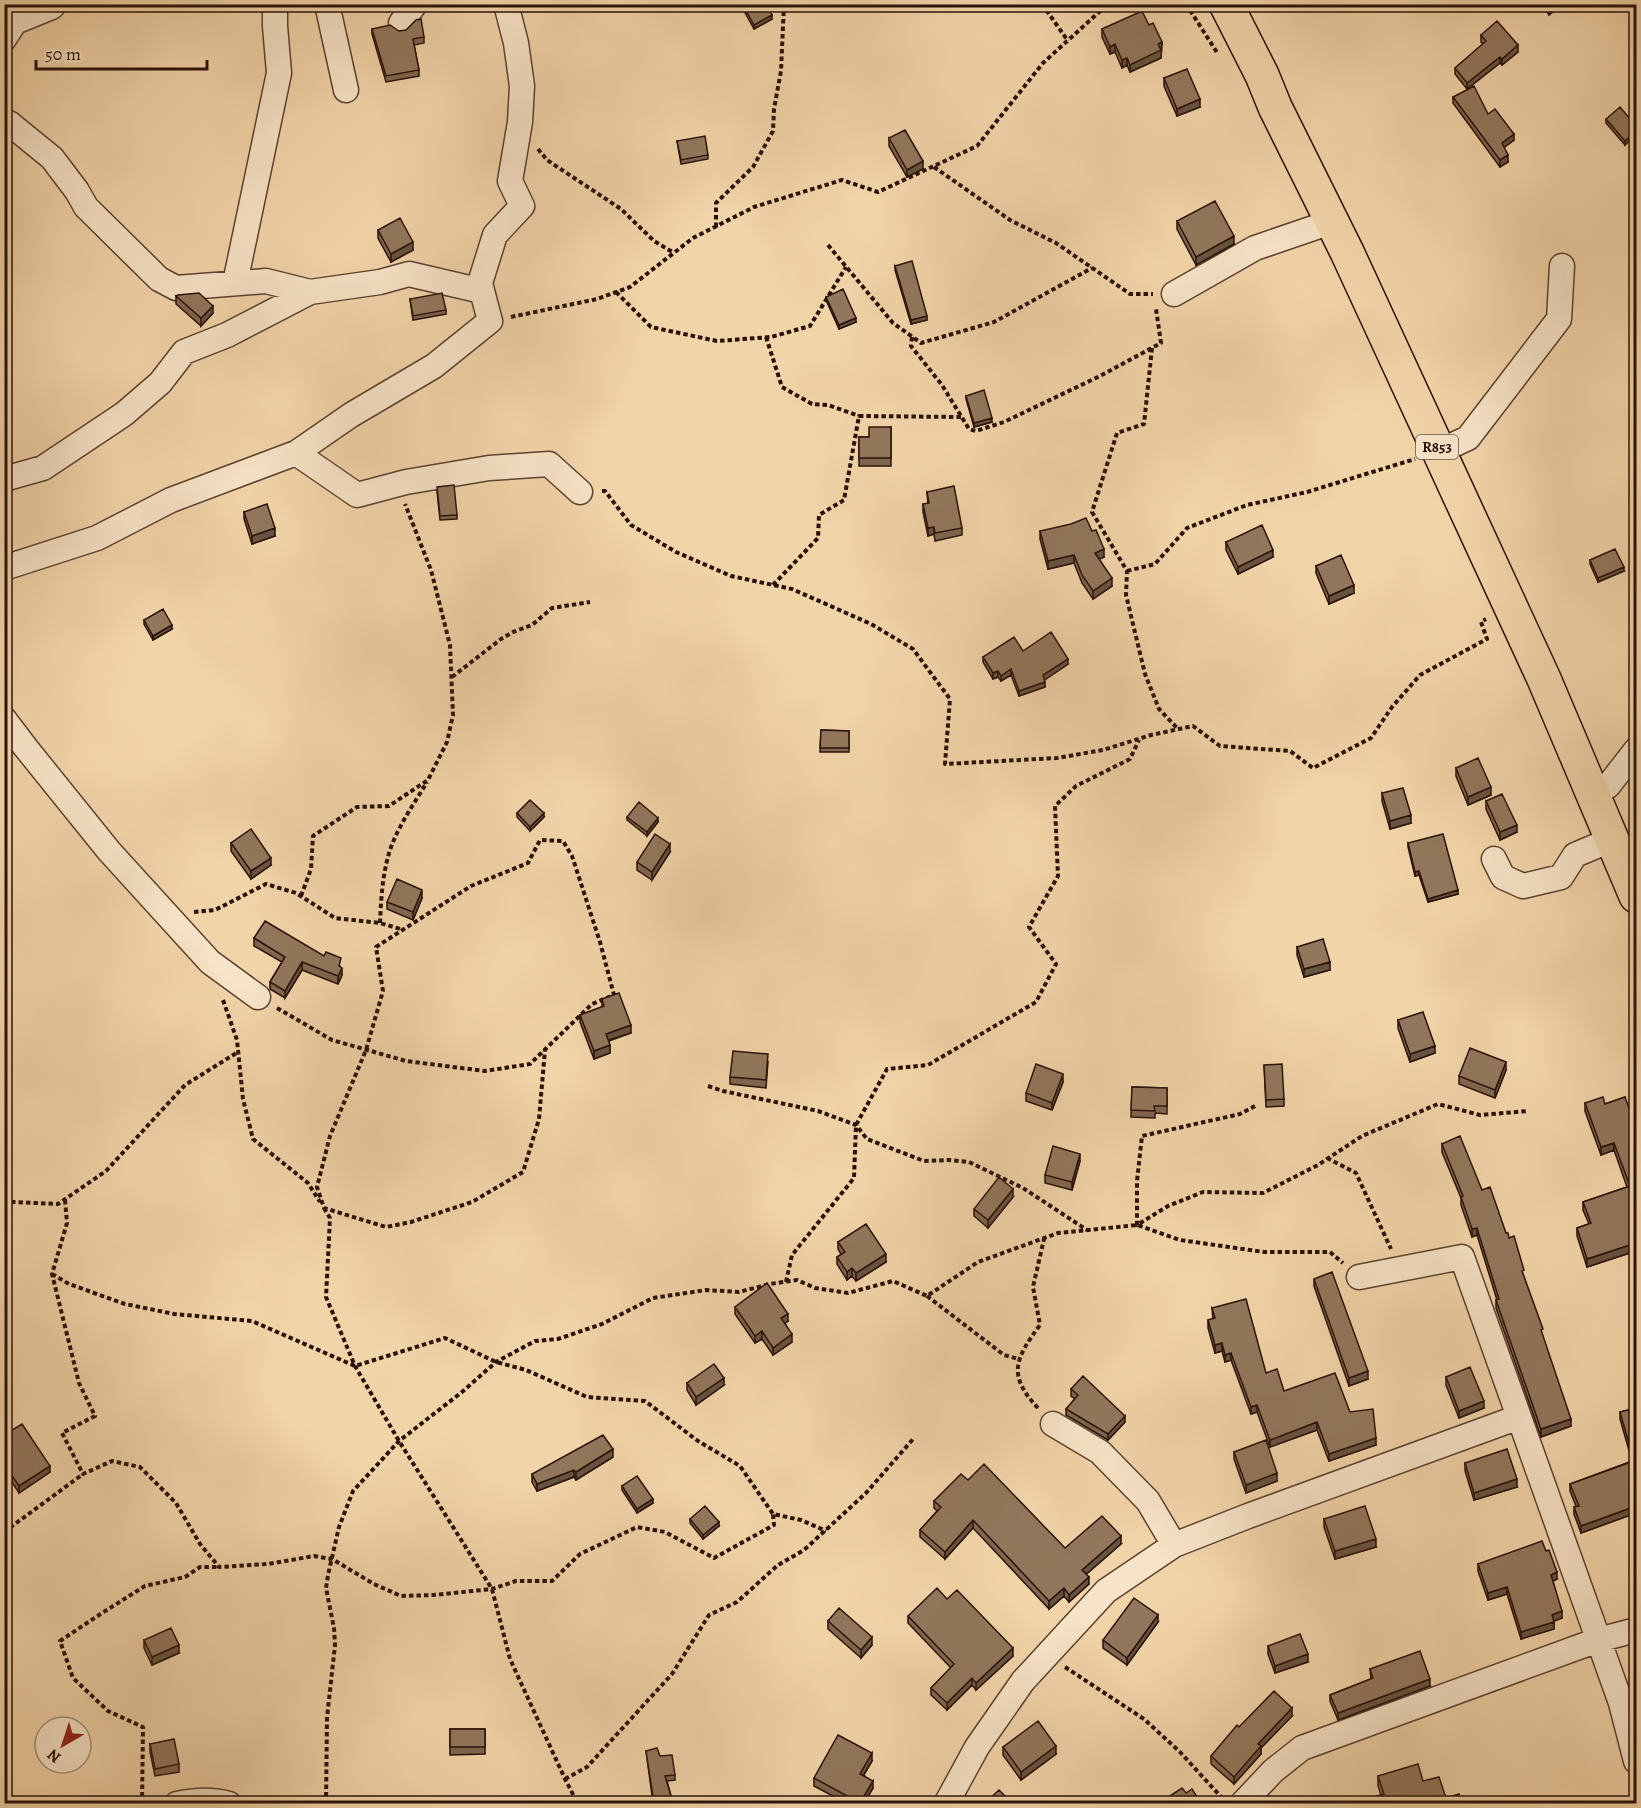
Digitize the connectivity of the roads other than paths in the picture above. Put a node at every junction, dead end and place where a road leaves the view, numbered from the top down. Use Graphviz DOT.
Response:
graph roads {
  1 [pos="54,4"];
  2 [pos="327,4"];
  3 [pos="506,4"];
  4 [pos="1226,4"];
  5 [pos="281,8"];
  6 [pos="13,22"];
  7 [pos="346,90"];
  8 [pos="4,123"];
  9 [pos="1331,222"];
  10 [pos="1562,266"];
  11 [pos="235,283"];
  12 [pos="482,291"];
  13 [pos="310,292"];
  14 [pos="1174,294"];
  15 [pos="1438,452"];
  16 [pos="296,453"];
  17 [pos="4,479"];
  18 [pos="580,492"];
  19 [pos="4,568"];
  20 [pos="4,719"];
  21 [pos="1636,750"];
  22 [pos="1591,792"];
  23 [pos="1613,839"];
  24 [pos="1494,860"];
  25 [pos="1636,896"];
  26 [pos="258,997"];
  27 [pos="1359,1277"];
  28 [pos="1519,1417"];
  29 [pos="1053,1424"];
  30 [pos="1174,1545"];
  31 [pos="1636,1630"];
  32 [pos="1598,1640"];
  33 [pos="1636,1761"];
  34 [pos="177,1803"];
  35 [pos="229,1803"];
  36 [pos="946,1803"];
  37 [pos="1242,1803"];
  1 -- 6 [label="street"];
  2 -- 7 [label="street"];
  3 -- 12 [label="street"];
  4 -- 9 [label="main road, R853"];
  5 -- 11 [label="street"];
  8 -- 11 [label="street"];
  9 -- 14 [label="street"];
  9 -- 15 [label="main road, R853"];
  10 -- 15 [label="street"];
  11 -- 13 [label="street"];
  12 -- 13 [label="street"];
  12 -- 16 [label="street"];
  13 -- 17 [label="street"];
  15 -- 22 [label="main road, R853"];
  16 -- 18 [label="street"];
  16 -- 19 [label="street"];
  20 -- 26 [label="street"];
  21 -- 22 [label="street"];
  22 -- 23 [label="main road, R853"];
  23 -- 24 [label="street"];
  23 -- 25 [label="main road, R853"];
  27 -- 28 [label="street"];
  28 -- 30 [label="street"];
  28 -- 32 [label="street"];
  29 -- 30 [label="street"];
  30 -- 36 [label="street"];
  31 -- 32 [label="street"];
  32 -- 33 [label="street"];
  32 -- 37 [label="street"];
  34 -- 35 [label="street"];
}
